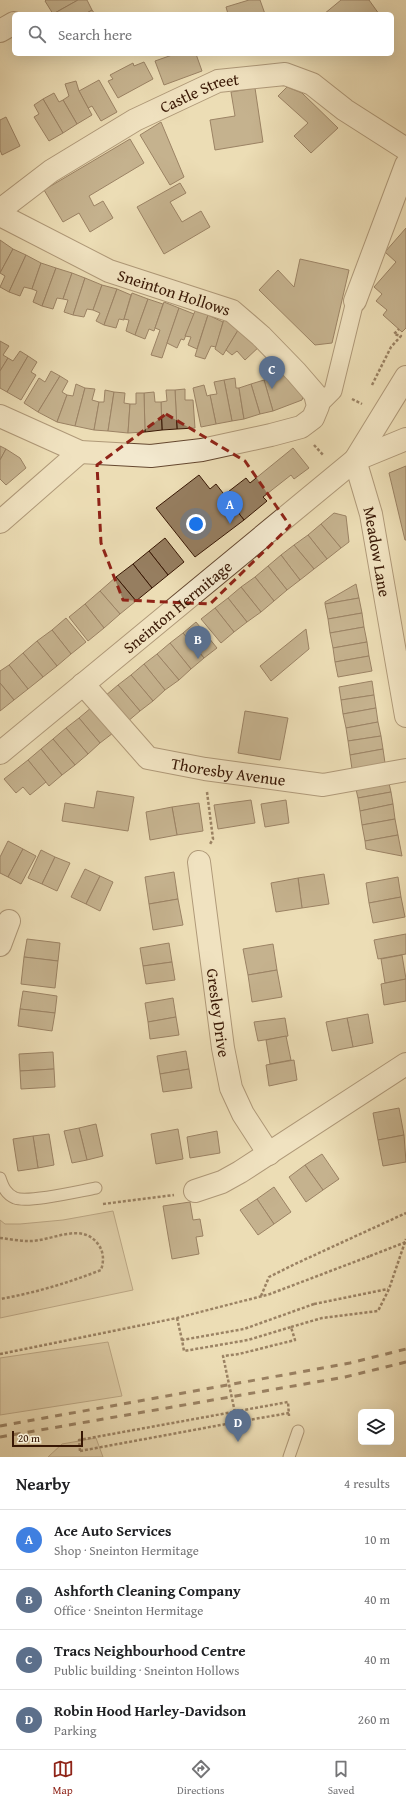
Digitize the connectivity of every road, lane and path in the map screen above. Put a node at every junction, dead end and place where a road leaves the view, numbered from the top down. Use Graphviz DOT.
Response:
graph roads {
  1 [pos="12,25"];
  2 [pos="0,31"];
  3 [pos="406,149"];
  4 [pos="406,165"];
  5 [pos="0,210"];
  6 [pos="0,215"];
  7 [pos="355,301"];
  8 [pos="399,329"];
  9 [pos="406,377"];
  10 [pos="369,390"];
  11 [pos="366,397"];
  12 [pos="325,398"];
  13 [pos="392,398"];
  14 [pos="362,404"];
  15 [pos="0,416"];
  16 [pos="300,427"];
  17 [pos="406,439"];
  18 [pos="80,452"];
  19 [pos="325,458"];
  20 [pos="355,460"];
  21 [pos="0,522"];
  22 [pos="83,684"];
  23 [pos="406,716"];
  24 [pos="0,753"];
  25 [pos="205,769"];
  26 [pos="406,770"];
  27 [pos="199,862"];
  28 [pos="9,921"];
  29 [pos="0,945"];
  30 [pos="406,1064"];
  31 [pos="269,1154"];
  32 [pos="0,1178"];
  33 [pos="96,1188"];
  34 [pos="195,1191"];
  35 [pos="406,1213"];
  36 [pos="0,1238"];
  37 [pos="406,1241"];
  38 [pos="388,1288"];
  39 [pos="261,1296"];
  40 [pos="0,1299"];
  41 [pos="177,1318"];
  42 [pos="291,1327"];
  43 [pos="182,1340"];
  44 [pos="0,1354"];
  45 [pos="237,1422"];
  46 [pos="298,1431"];
  47 [pos="289,1457"];
  1 -- 2 [label="street"];
  3 -- 5 [label="street, Castle Street"];
  4 -- 7 [label="street"];
  6 -- 12 [label="street, Sneinton Hollows"];
  7 -- 12 [label="street"];
  8 -- 10 [label="path"];
  9 -- 13 [label="street"];
  11 -- 14 [label="path"];
  12 -- 14 [label="path"];
  12 -- 16 [label="street"];
  13 -- 14 [label="path"];
  13 -- 20 [label="street"];
  15 -- 18 [label="street"];
  16 -- 18 [label="street"];
  16 -- 19 [label="path"];
  17 -- 20 [label="street"];
  18 -- 21 [label="street"];
  20 -- 22 [label="street, Sneinton Hermitage"];
  20 -- 23 [label="street, Meadow Lane"];
  22 -- 24 [label="street, Sneinton Hermitage"];
  22 -- 25 [label="street, Thoresby Avenue"];
  25 -- 26 [label="street, Thoresby Avenue"];
  25 -- 27 [label="path"];
  27 -- 31 [label="street, Gresley Drive"];
  28 -- 29 [label="street"];
  30 -- 31 [label="street"];
  31 -- 34 [label="street"];
  32 -- 33 [label="lane"];
  35 -- 39 [label="path"];
  36 -- 40 [label="path"];
  37 -- 38 [label="path"];
  37 -- 39 [label="path, bridge"];
  38 -- 42 [label="path"];
  38 -- 43 [label="path, bridge"];
  39 -- 41 [label="path"];
  41 -- 43 [label="path"];
  41 -- 44 [label="path"];
  42 -- 43 [label="path, bridge"];
  42 -- 45 [label="path, bridge"];
  45 -- 45 [label="path, bridge"];
  46 -- 47 [label="lane"];
}
